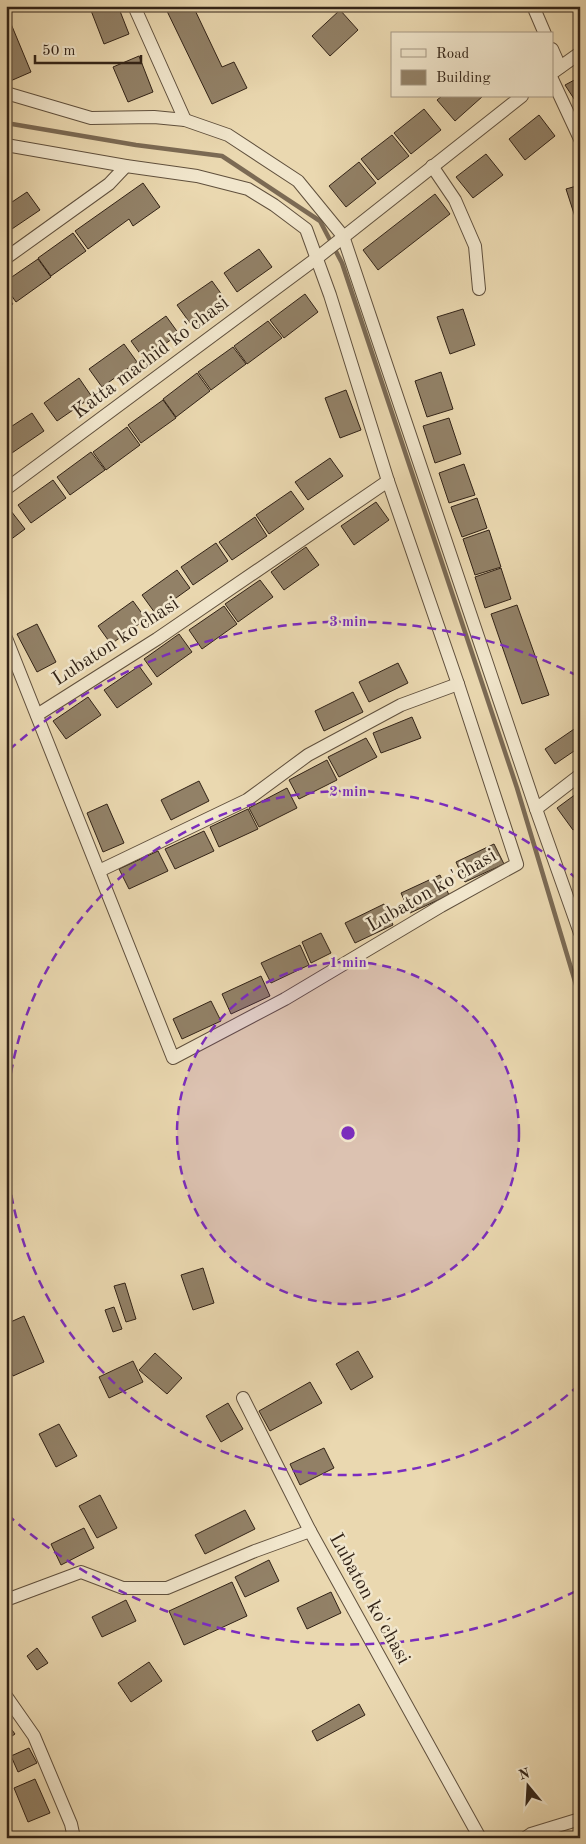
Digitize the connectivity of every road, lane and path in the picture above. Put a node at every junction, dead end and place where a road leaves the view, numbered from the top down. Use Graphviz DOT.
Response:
graph roads {
  1 [pos="134,6"];
  2 [pos="533,6"];
  3 [pos="545,32"];
  4 [pos="580,53"];
  5 [pos="556,70"];
  6 [pos="554,83"];
  7 [pos="6,93"];
  8 [pos="519,98"];
  9 [pos="185,120"];
  10 [pos="580,139"];
  11 [pos="6,145"];
  12 [pos="126,166"];
  13 [pos="432,166"];
  14 [pos="343,236"];
  15 [pos="6,258"];
  16 [pos="318,258"];
  17 [pos="479,289"];
  18 [pos="388,481"];
  19 [pos="6,489"];
  20 [pos="6,638"];
  21 [pos="458,684"];
  22 [pos="37,715"];
  23 [pos="580,775"];
  24 [pos="536,809"];
  25 [pos="99,871"];
  26 [pos="580,933"];
  27 [pos="243,1398"];
  28 [pos="310,1531"];
  29 [pos="6,1600"];
  30 [pos="6,1696"];
  31 [pos="580,1819"];
  32 [pos="74,1838"];
  33 [pos="480,1838"];
  34 [pos="525,1838"];
  1 -- 9 [label="street"];
  2 -- 3 [label="street"];
  4 -- 5 [label="street"];
  6 -- 10 [label="street"];
  7 -- 9 [label="street"];
  8 -- 13 [label="street, Katta machid ko'chasi"];
  9 -- 14 [label="street"];
  11 -- 12 [label="street, Lubaton ko'chasi"];
  12 -- 15 [label="street"];
  12 -- 16 [label="street, Lubaton ko'chasi"];
  13 -- 14 [label="street, Katta machid ko'chasi"];
  13 -- 17 [label="street"];
  14 -- 16 [label="street, Katta machid ko'chasi"];
  14 -- 24 [label="street"];
  16 -- 18 [label="street, Lubaton ko'chasi"];
  16 -- 19 [label="street, Katta machid ko'chasi"];
  18 -- 21 [label="street, Lubaton ko'chasi"];
  18 -- 22 [label="street, Lubaton ko'chasi"];
  20 -- 22 [label="street"];
  21 -- 25 [label="street"];
  21 -- 25 [label="street, Lubaton ko'chasi"];
  22 -- 25 [label="street"];
  23 -- 24 [label="street"];
  24 -- 26 [label="street"];
  27 -- 28 [label="street"];
  28 -- 29 [label="street, Lubaton ko'chasi"];
  28 -- 33 [label="street, Lubaton ko'chasi"];
  30 -- 32 [label="street"];
  31 -- 34 [label="street"];
}
